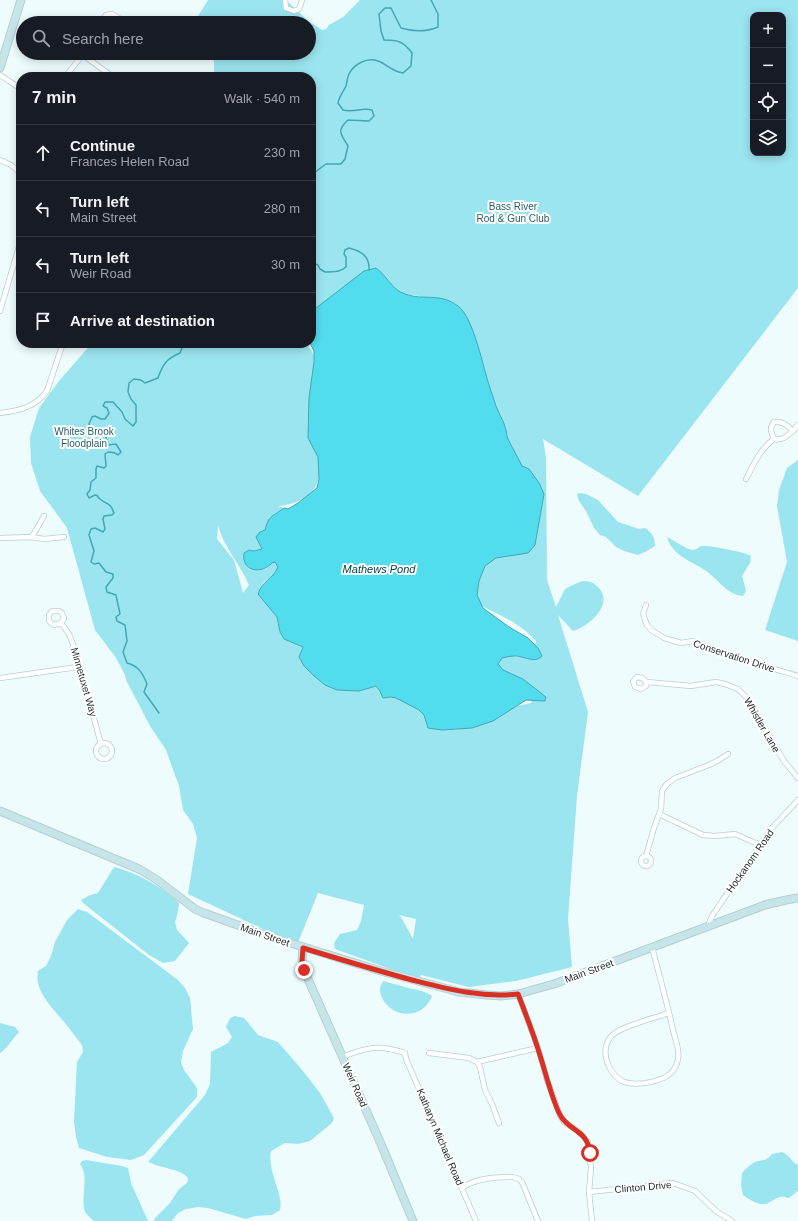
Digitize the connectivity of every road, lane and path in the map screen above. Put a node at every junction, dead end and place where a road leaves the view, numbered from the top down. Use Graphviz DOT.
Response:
graph roads {
  1 [pos="21,0"];
  2 [pos="284,0"];
  3 [pos="302,0"];
  4 [pos="16,16"];
  5 [pos="16,16"];
  6 [pos="106,16"];
  7 [pos="117,16"];
  8 [pos="78,60"];
  9 [pos="91,60"];
  10 [pos="0,68"];
  11 [pos="69,72"];
  12 [pos="106,72"];
  13 [pos="0,75"];
  14 [pos="16,86"];
  15 [pos="0,160"];
  16 [pos="16,169"];
  17 [pos="16,257"];
  18 [pos="0,311"];
  19 [pos="61,348"];
  20 [pos="0,413"];
  21 [pos="798,425"];
  22 [pos="793,431"];
  23 [pos="774,439"];
  24 [pos="746,479"];
  25 [pos="44,516"];
  26 [pos="32,537"];
  27 [pos="64,537"];
  28 [pos="0,538"];
  29 [pos="646,605"];
  30 [pos="61,623"];
  31 [pos="78,667"];
  32 [pos="798,676"];
  33 [pos="0,678"];
  34 [pos="647,682"];
  35 [pos="101,744"];
  36 [pos="728,754"];
  37 [pos="798,778"];
  38 [pos="798,800"];
  39 [pos="0,810"];
  40 [pos="659,814"];
  41 [pos="760,845"];
  42 [pos="646,856"];
  43 [pos="798,898"];
  44 [pos="708,926"];
  45 [pos="652,947"];
  46 [pos="303,948"];
  47 [pos="518,994"];
  48 [pos="669,1014"];
  49 [pos="538,1048"];
  50 [pos="428,1053"];
  51 [pos="342,1057"];
  52 [pos="477,1062"];
  53 [pos="499,1123"];
  54 [pos="462,1188"];
  55 [pos="590,1192"];
  56 [pos="413,1221"];
  57 [pos="476,1221"];
  58 [pos="538,1221"];
  59 [pos="592,1221"];
  60 [pos="732,1221"];
  1 -- 5 [label="main road"];
  2 -- 3 [label="street"];
  4 -- 10 [label="main road"];
  6 -- 7 [label="street"];
  8 -- 11 [label="street"];
  9 -- 12 [label="street"];
  13 -- 14 [label="street"];
  15 -- 16 [label="street"];
  17 -- 18 [label="street"];
  19 -- 20 [label="street"];
  21 -- 22 [label="street"];
  22 -- 23 [label="street"];
  22 -- 23 [label="street"];
  23 -- 24 [label="street"];
  25 -- 26 [label="street"];
  26 -- 27 [label="street"];
  26 -- 28 [label="street"];
  29 -- 32 [label="street, Conservation Drive"];
  30 -- 31 [label="street, Minnetuxet Way"];
  31 -- 33 [label="street"];
  31 -- 35 [label="street, Minnetuxet Way"];
  34 -- 37 [label="street, Whistler Lane"];
  36 -- 40 [label="street"];
  38 -- 41 [label="street, Hockanom Road"];
  39 -- 46 [label="main road, Main Street"];
  40 -- 41 [label="street"];
  40 -- 42 [label="street"];
  41 -- 44 [label="street, Hockanom Road"];
  43 -- 44 [label="main road, Main Street"];
  44 -- 45 [label="main road, Main Street"];
  45 -- 47 [label="main road, Main Street"];
  45 -- 48 [label="street"];
  46 -- 47 [label="main road, Main Street"];
  46 -- 51 [label="main road, Weir Road"];
  47 -- 49 [label="street"];
  48 -- 48 [label="street"];
  49 -- 52 [label="street"];
  49 -- 55 [label="street"];
  50 -- 52 [label="street"];
  51 -- 54 [label="street, Katharyn Michael Road"];
  51 -- 56 [label="main road, Weir Road"];
  52 -- 53 [label="street"];
  54 -- 57 [label="street, Katharyn Michael Road"];
  54 -- 58 [label="street"];
  55 -- 59 [label="street"];
  55 -- 60 [label="street, Clinton Drive"];
}
